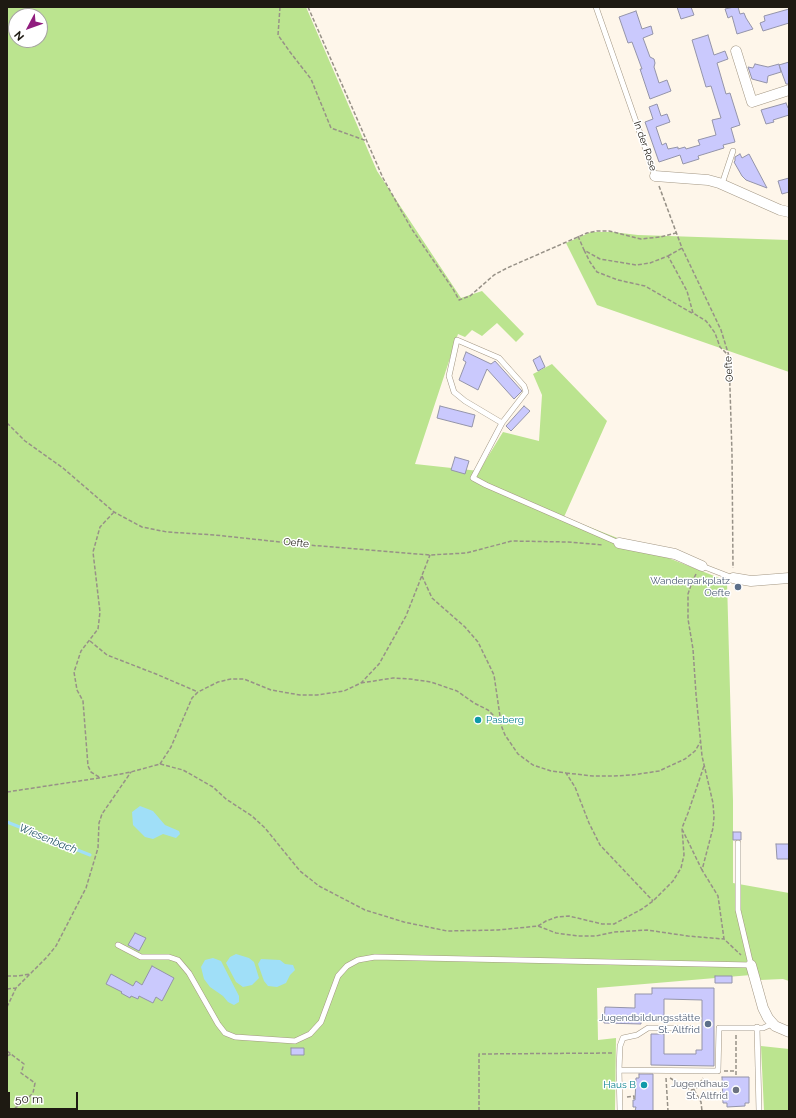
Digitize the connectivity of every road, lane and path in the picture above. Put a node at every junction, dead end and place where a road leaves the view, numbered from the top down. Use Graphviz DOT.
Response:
graph roads {
  1 [pos="280,7"];
  2 [pos="308,7"];
  3 [pos="596,7"];
  4 [pos="736,51"];
  5 [pos="789,90"];
  6 [pos="367,142"];
  7 [pos="733,151"];
  8 [pos="655,176"];
  9 [pos="722,184"];
  10 [pos="789,212"];
  11 [pos="676,233"];
  12 [pos="578,236"];
  13 [pos="682,248"];
  14 [pos="584,250"];
  15 [pos="668,256"];
  16 [pos="693,313"];
  17 [pos="729,356"];
  18 [pos="7,423"];
  19 [pos="502,423"];
  20 [pos="114,512"];
  21 [pos="619,542"];
  22 [pos="430,555"];
  23 [pos="702,566"];
  24 [pos="422,576"];
  25 [pos="733,578"];
  26 [pos="789,578"];
  27 [pos="89,641"];
  28 [pos="361,683"];
  29 [pos="198,692"];
  30 [pos="501,725"];
  31 [pos="700,741"];
  32 [pos="160,764"];
  33 [pos="705,764"];
  34 [pos="131,772"];
  35 [pos="566,773"];
  36 [pos="99,778"];
  37 [pos="7,792"];
  38 [pos="682,828"];
  39 [pos="738,843"];
  40 [pos="702,870"];
  41 [pos="653,901"];
  42 [pos="538,926"];
  43 [pos="724,938"];
  44 [pos="118,945"];
  45 [pos="751,965"];
  46 [pos="30,974"];
  47 [pos="7,976"];
  48 [pos="16,988"];
  49 [pos="7,989"];
  50 [pos="7,1007"];
  51 [pos="772,1024"];
  52 [pos="689,1028"];
  53 [pos="736,1028"];
  54 [pos="757,1028"];
  55 [pos="789,1032"];
  56 [pos="7,1051"];
  57 [pos="619,1053"];
  58 [pos="11,1054"];
  59 [pos="7,1056"];
  60 [pos="619,1070"];
  61 [pos="736,1070"];
  62 [pos="705,1071"];
  63 [pos="718,1071"];
  64 [pos="736,1075"];
  65 [pos="694,1090"];
  66 [pos="620,1098"];
  67 [pos="634,1100"];
  68 [pos="11,1111"];
  69 [pos="479,1111"];
  70 [pos="620,1111"];
  71 [pos="668,1111"];
  72 [pos="702,1111"];
  73 [pos="759,1111"];
  1 -- 6 [label="path"];
  2 -- 6 [label="path"];
  3 -- 8 [label="lane, In der Rose"];
  4 -- 5 [label="street"];
  6 -- 12 [label="path"];
  7 -- 9 [label="lane"];
  8 -- 9 [label="street, In der Rose"];
  8 -- 11 [label="path, Oefte"];
  9 -- 10 [label="street, In der Rose"];
  11 -- 12 [label="path"];
  11 -- 13 [label="path, Oefte"];
  12 -- 14 [label="path"];
  13 -- 15 [label="path"];
  13 -- 17 [label="path, Oefte"];
  14 -- 15 [label="path"];
  14 -- 16 [label="path"];
  15 -- 16 [label="path"];
  16 -- 17 [label="path"];
  17 -- 25 [label="path, Oefte"];
  18 -- 20 [label="path, Oefte"];
  19 -- 19 [label="lane"];
  19 -- 21 [label="lane"];
  20 -- 22 [label="path, Oefte"];
  20 -- 27 [label="path"];
  21 -- 22 [label="path, Oefte"];
  21 -- 23 [label="street"];
  22 -- 24 [label="path"];
  23 -- 25 [label="lane"];
  23 -- 31 [label="path"];
  24 -- 28 [label="path"];
  24 -- 30 [label="path"];
  25 -- 26 [label="street"];
  27 -- 29 [label="path"];
  27 -- 36 [label="path"];
  28 -- 29 [label="path"];
  28 -- 30 [label="path"];
  29 -- 32 [label="path"];
  30 -- 35 [label="path"];
  31 -- 33 [label="path"];
  31 -- 35 [label="path"];
  32 -- 34 [label="path"];
  32 -- 42 [label="path"];
  33 -- 38 [label="path"];
  33 -- 40 [label="path"];
  34 -- 36 [label="path"];
  34 -- 46 [label="path"];
  35 -- 41 [label="path"];
  36 -- 37 [label="path"];
  38 -- 40 [label="path"];
  38 -- 41 [label="path"];
  39 -- 45 [label="lane"];
  40 -- 43 [label="path"];
  41 -- 42 [label="path"];
  42 -- 43 [label="path"];
  43 -- 45 [label="path"];
  44 -- 45 [label="lane"];
  45 -- 51 [label="street"];
  46 -- 47 [label="path"];
  46 -- 48 [label="path"];
  48 -- 49 [label="path"];
  48 -- 50 [label="path"];
  51 -- 54 [label="lane"];
  51 -- 55 [label="street"];
  52 -- 57 [label="lane"];
  53 -- 54 [label="lane"];
  53 -- 61 [label="path"];
  53 -- 63 [label="lane"];
  54 -- 73 [label="lane"];
  56 -- 58 [label="path"];
  57 -- 60 [label="lane"];
  57 -- 69 [label="path"];
  58 -- 59 [label="path"];
  58 -- 68 [label="path"];
  60 -- 62 [label="lane"];
  60 -- 66 [label="lane"];
  61 -- 63 [label="path"];
  61 -- 64 [label="path"];
  62 -- 63 [label="lane"];
  62 -- 65 [label="path"];
  65 -- 71 [label="path"];
  65 -- 72 [label="path"];
  66 -- 67 [label="path"];
  66 -- 70 [label="lane"];
}
